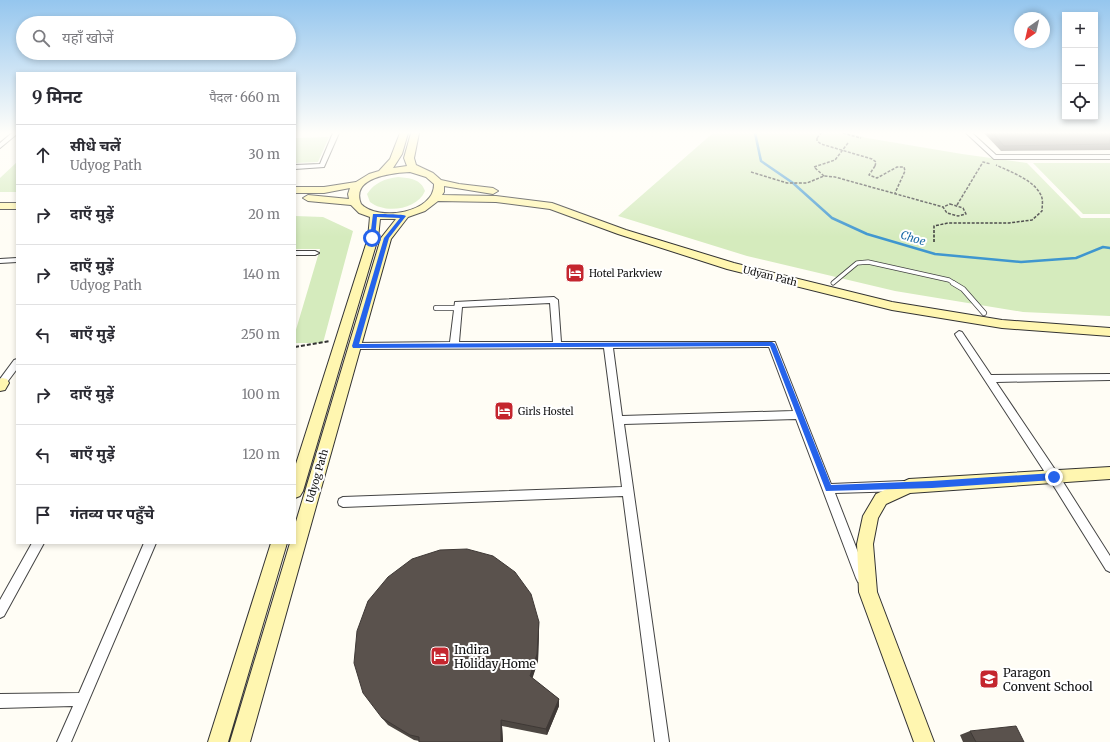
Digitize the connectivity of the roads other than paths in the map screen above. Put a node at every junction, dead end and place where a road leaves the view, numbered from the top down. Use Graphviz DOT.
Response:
graph roads {
  1 [pos="389,168"];
  2 [pos="413,168"];
  3 [pos="384,171"];
  4 [pos="420,171"];
  5 [pos="437,182"];
  6 [pos="359,184"];
  7 [pos="296,190"];
  8 [pos="0,198"];
  9 [pos="16,198"];
  10 [pos="296,198"];
  11 [pos="436,198"];
  12 [pos="354,202"];
  13 [pos="0,206"];
  14 [pos="16,206"];
  15 [pos="375,215"];
  16 [pos="404,216"];
  17 [pos="316,253"];
  18 [pos="296,254"];
  19 [pos="16,260"];
  20 [pos="0,261"];
  21 [pos="833,284"];
  22 [pos="436,308"];
  23 [pos="458,308"];
  24 [pos="984,313"];
  25 [pos="1110,325"];
  26 [pos="1110,332"];
  27 [pos="959,334"];
  28 [pos="348,342"];
  29 [pos="557,344"];
  30 [pos="608,345"];
  31 [pos="454,346"];
  32 [pos="16,363"];
  33 [pos="1110,376"];
  34 [pos="988,378"];
  35 [pos="1,384"];
  36 [pos="800,415"];
  37 [pos="618,420"];
  38 [pos="1110,473"];
  39 [pos="1054,477"];
  40 [pos="909,486"];
  41 [pos="296,488"];
  42 [pos="828,489"];
  43 [pos="628,491"];
  44 [pos="343,502"];
  45 [pos="296,535"];
  46 [pos="37,544"];
  47 [pos="150,544"];
  48 [pos="279,544"];
  49 [pos="293,544"];
  50 [pos="1110,566"];
  51 [pos="868,592"];
  52 [pos="0,612"];
  53 [pos="83,699"];
  54 [pos="0,701"];
  55 [pos="64,742"];
  56 [pos="218,742"];
  57 [pos="240,742"];
  58 [pos="662,742"];
  59 [pos="924,742"];
  1 -- 3 [label="main road"];
  2 -- 4 [label="main road"];
  3 -- 4 [label="main road"];
  3 -- 6 [label="main road"];
  4 -- 5 [label="main road"];
  5 -- 11 [label="main road"];
  5 -- 21 [label="main road, Udyan Path"];
  6 -- 7 [label="main road"];
  6 -- 12 [label="main road"];
  8 -- 9 [label="main road"];
  10 -- 12 [label="main road"];
  11 -- 16 [label="main road"];
  11 -- 26 [label="main road, Udyan Path"];
  12 -- 15 [label="main road"];
  13 -- 14 [label="main road"];
  15 -- 16 [label="main road"];
  15 -- 28 [label="main road, Udyog Path"];
  16 -- 28 [label="main road, Udyog Path"];
  17 -- 18 [label="street"];
  19 -- 20 [label="street"];
  21 -- 24 [label="main road, Udyan Path"];
  21 -- 24 [label="lane"];
  22 -- 23 [label="lane"];
  23 -- 29 [label="street"];
  23 -- 31 [label="street"];
  24 -- 25 [label="main road, Udyan Path"];
  27 -- 34 [label="street"];
  28 -- 31 [label="street"];
  28 -- 41 [label="main road, Udyog Path"];
  28 -- 45 [label="main road, Udyog Path"];
  29 -- 30 [label="street"];
  29 -- 31 [label="street"];
  30 -- 36 [label="street"];
  30 -- 37 [label="street"];
  32 -- 35 [label="street"];
  33 -- 34 [label="street"];
  34 -- 39 [label="street"];
  36 -- 37 [label="street"];
  36 -- 42 [label="street"];
  37 -- 43 [label="street"];
  38 -- 39 [label="main road"];
  39 -- 40 [label="main road"];
  39 -- 50 [label="street"];
  40 -- 42 [label="street"];
  40 -- 51 [label="main road"];
  42 -- 51 [label="street"];
  43 -- 44 [label="street"];
  43 -- 58 [label="street"];
  46 -- 52 [label="street"];
  47 -- 53 [label="street"];
  48 -- 56 [label="main road"];
  49 -- 57 [label="main road, Udyog Path"];
  51 -- 59 [label="main road"];
  53 -- 54 [label="street"];
  53 -- 55 [label="street"];
}
